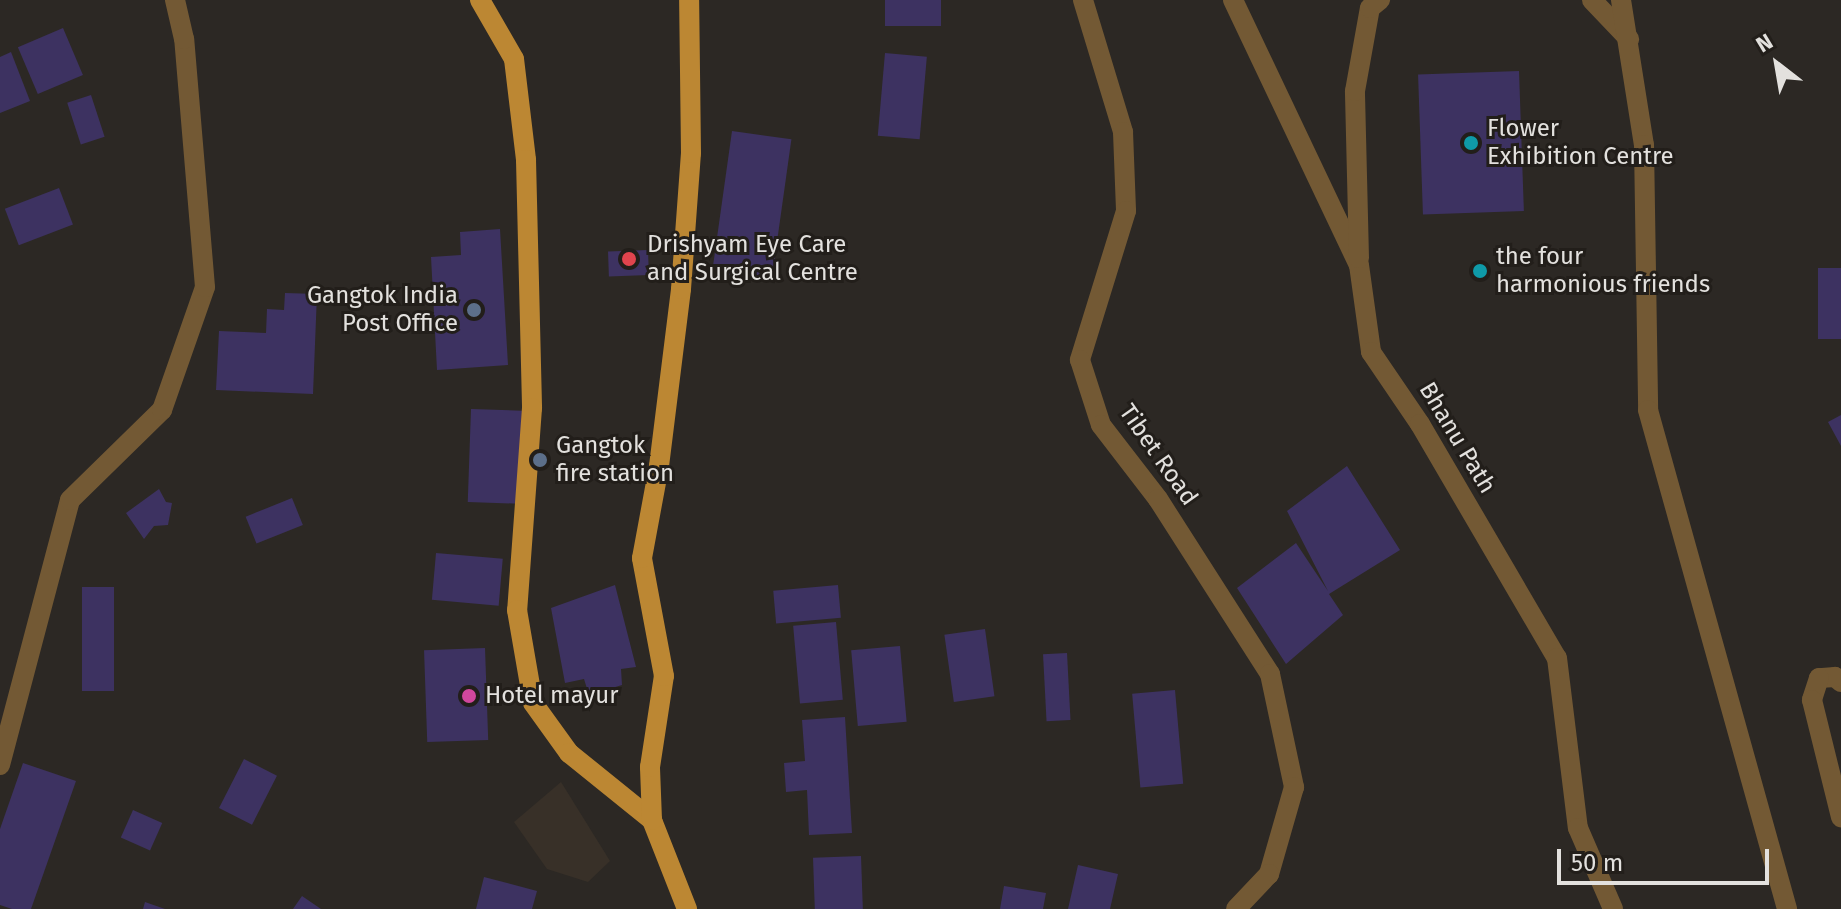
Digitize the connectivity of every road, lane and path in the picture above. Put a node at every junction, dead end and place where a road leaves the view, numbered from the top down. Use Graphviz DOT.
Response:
graph roads {
  1 [pos="175,0"];
  2 [pos="480,0"];
  3 [pos="689,0"];
  4 [pos="1083,0"];
  5 [pos="1233,0"];
  6 [pos="1380,0"];
  7 [pos="1592,0"];
  8 [pos="1621,0"];
  9 [pos="1629,39"];
  10 [pos="1359,265"];
  11 [pos="1841,682"];
  12 [pos="0,765"];
  13 [pos="1841,817"];
  14 [pos="652,820"];
  15 [pos="687,909"];
  16 [pos="1236,909"];
  17 [pos="1613,909"];
  18 [pos="1787,909"];
  1 -- 12 [label="street"];
  2 -- 14 [label="main road"];
  3 -- 14 [label="main road"];
  4 -- 16 [label="street, Tibet Road"];
  5 -- 10 [label="street, Bhanu Path"];
  6 -- 10 [label="street"];
  7 -- 9 [label="street"];
  8 -- 9 [label="street"];
  9 -- 18 [label="street"];
  10 -- 17 [label="street, Bhanu Path"];
  11 -- 13 [label="street"];
  14 -- 15 [label="main road"];
}
